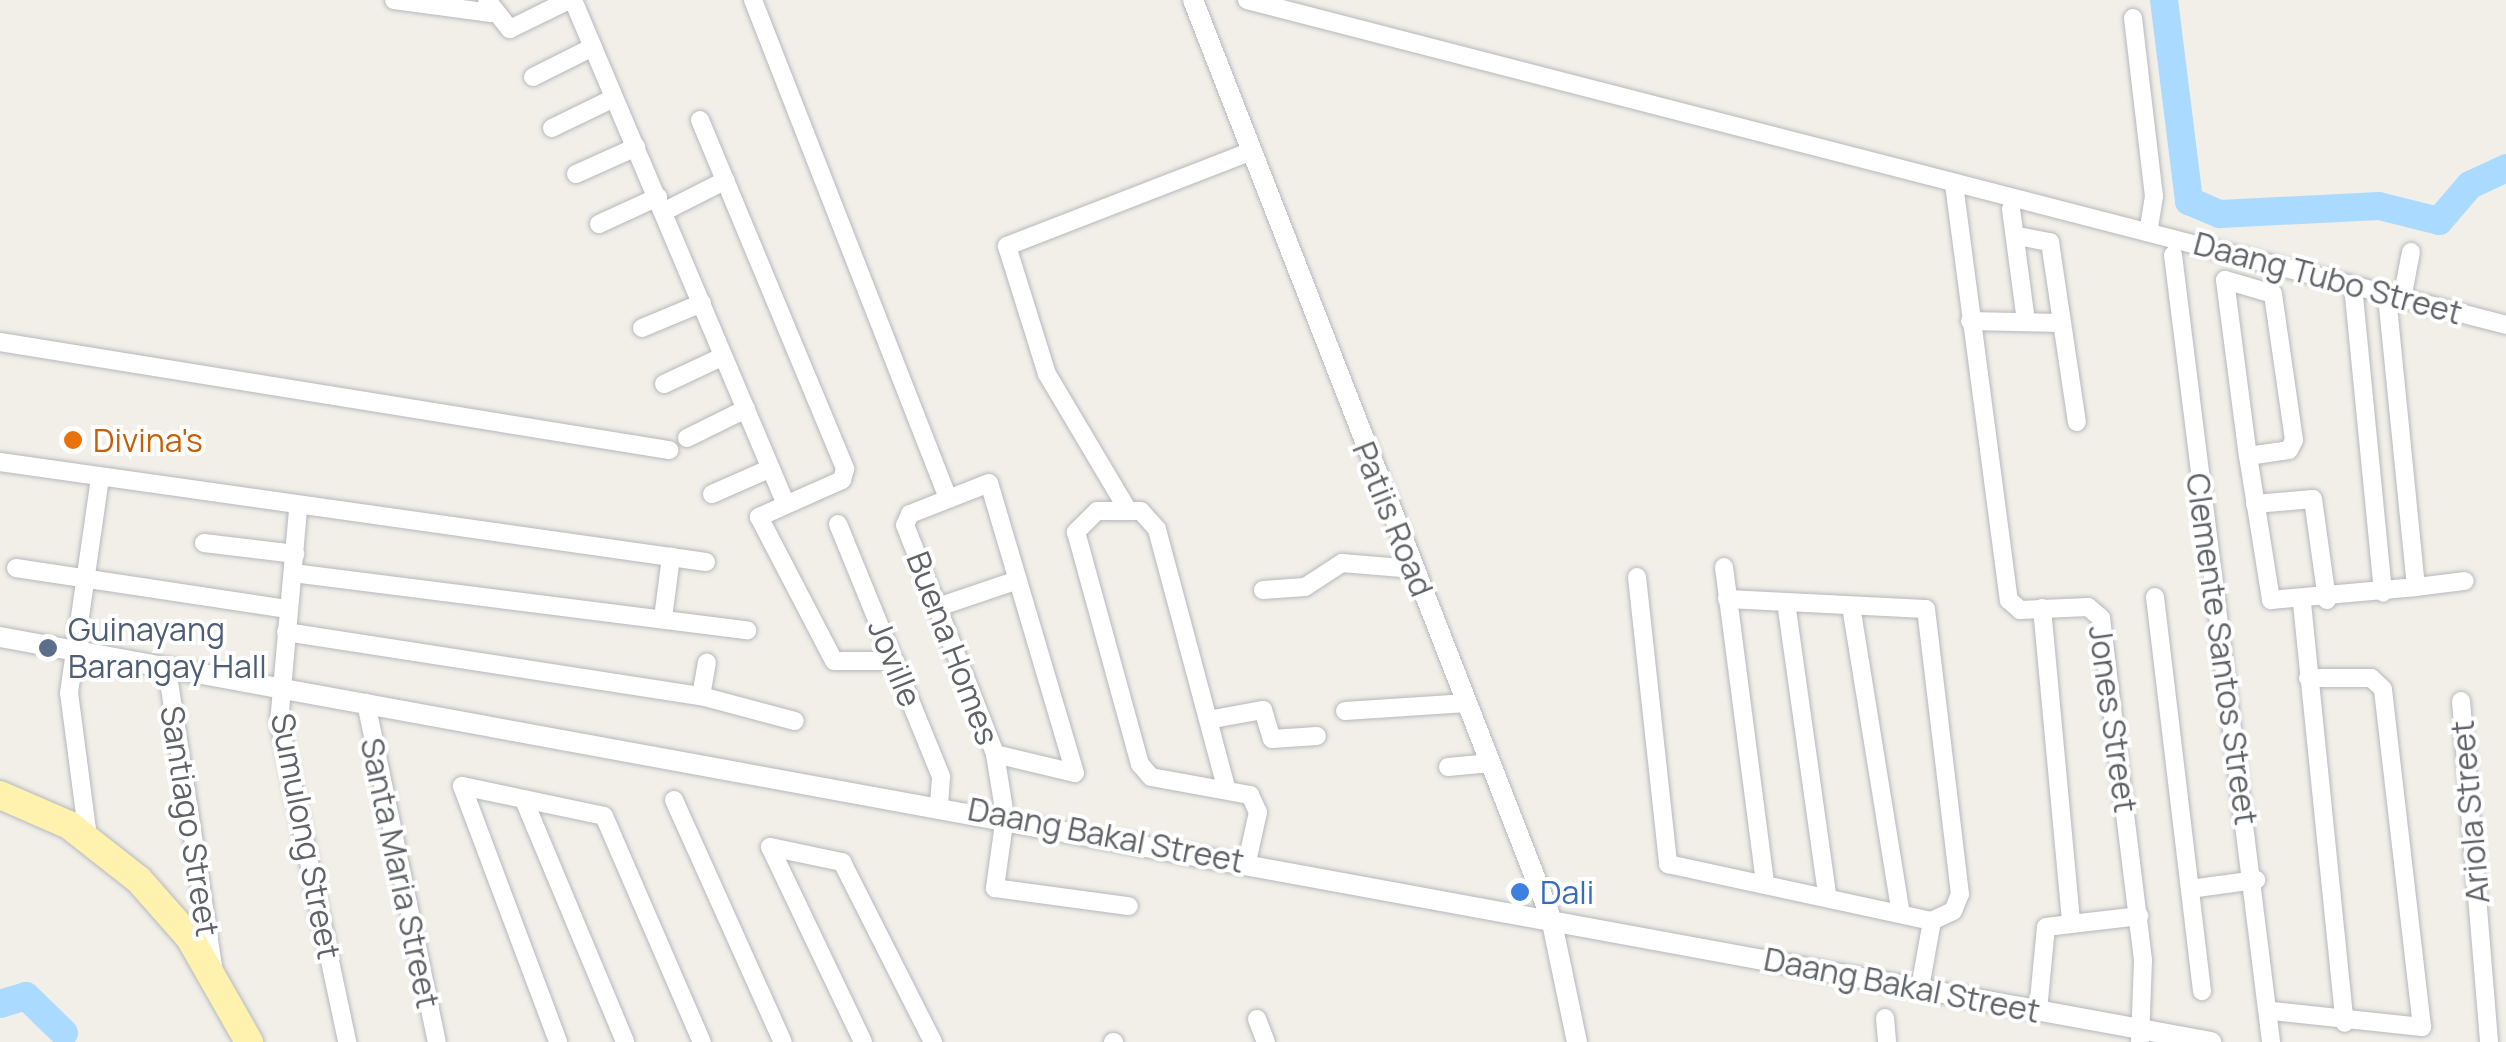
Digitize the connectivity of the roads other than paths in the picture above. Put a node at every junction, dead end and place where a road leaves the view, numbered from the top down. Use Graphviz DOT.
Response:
graph roads {
  1 [pos="394,0"];
  2 [pos="571,0"];
  3 [pos="752,0"];
  4 [pos="1193,0"];
  5 [pos="1247,0"];
  6 [pos="489,7"];
  7 [pos="2133,18"];
  8 [pos="593,46"];
  9 [pos="533,76"];
  10 [pos="614,98"];
  11 [pos="700,120"];
  12 [pos="552,128"];
  13 [pos="636,147"];
  14 [pos="1252,151"];
  15 [pos="576,174"];
  16 [pos="726,180"];
  17 [pos="1954,184"];
  18 [pos="662,204"];
  19 [pos="2011,209"];
  20 [pos="600,224"];
  21 [pos="2150,230"];
  22 [pos="2018,236"];
  23 [pos="2410,252"];
  24 [pos="2173,255"];
  25 [pos="2222,259"];
  26 [pos="2225,280"];
  27 [pos="2354,296"];
  28 [pos="2395,302"];
  29 [pos="702,303"];
  30 [pos="1970,321"];
  31 [pos="2026,321"];
  32 [pos="2061,323"];
  33 [pos="2506,325"];
  34 [pos="642,328"];
  35 [pos="0,342"];
  36 [pos="722,357"];
  37 [pos="664,384"];
  38 [pos="746,409"];
  39 [pos="2077,422"];
  40 [pos="688,438"];
  41 [pos="669,450"];
  42 [pos="2248,456"];
  43 [pos="0,462"];
  44 [pos="772,468"];
  45 [pos="100,478"];
  46 [pos="712,494"];
  47 [pos="948,498"];
  48 [pos="785,502"];
  49 [pos="2255,504"];
  50 [pos="1126,507"];
  51 [pos="298,510"];
  52 [pos="838,524"];
  53 [pos="204,543"];
  54 [pos="294,554"];
  55 [pos="671,557"];
  56 [pos="706,562"];
  57 [pos="16,568"];
  58 [pos="1724,568"];
  59 [pos="1414,569"];
  60 [pos="293,573"];
  61 [pos="1637,577"];
  62 [pos="1018,580"];
  63 [pos="2465,580"];
  64 [pos="88,582"];
  65 [pos="2416,587"];
  66 [pos="1263,590"];
  67 [pos="2383,593"];
  68 [pos="2155,596"];
  69 [pos="1727,600"];
  70 [pos="2327,600"];
  71 [pos="1786,602"];
  72 [pos="2302,603"];
  73 [pos="941,606"];
  74 [pos="1850,606"];
  75 [pos="2042,608"];
  76 [pos="288,609"];
  77 [pos="663,618"];
  78 [pos="746,630"];
  79 [pos="286,632"];
  80 [pos="0,637"];
  81 [pos="76,651"];
  82 [pos="895,661"];
  83 [pos="708,663"];
  84 [pos="167,670"];
  85 [pos="2308,678"];
  86 [pos="279,689"];
  87 [pos="701,696"];
  88 [pos="2460,702"];
  89 [pos="366,703"];
  90 [pos="1467,703"];
  91 [pos="1345,711"];
  92 [pos="1213,719"];
  93 [pos="795,722"];
  94 [pos="1318,736"];
  95 [pos="995,754"];
  96 [pos="1491,763"];
  97 [pos="1448,767"];
  98 [pos="1226,787"];
  99 [pos="0,795"];
  100 [pos="524,800"];
  101 [pos="674,800"];
  102 [pos="939,803"];
  103 [pos="1006,816"];
  104 [pos="88,837"];
  105 [pos="1246,862"];
  106 [pos="2256,880"];
  107 [pos="1765,884"];
  108 [pos="2190,889"];
  109 [pos="1827,895"];
  110 [pos="1129,906"];
  111 [pos="1900,910"];
  112 [pos="2139,916"];
  113 [pos="1551,918"];
  114 [pos="2071,920"];
  115 [pos="1932,922"];
  116 [pos="214,974"];
  117 [pos="1920,988"];
  118 [pos="2202,991"];
  119 [pos="2038,1010"];
  120 [pos="2272,1011"];
  121 [pos="1885,1018"];
  122 [pos="1257,1019"];
  123 [pos="2345,1023"];
  124 [pos="2140,1036"];
  125 [pos="249,1042"];
  126 [pos="347,1042"];
  127 [pos="437,1042"];
  128 [pos="558,1042"];
  129 [pos="625,1042"];
  130 [pos="702,1042"];
  131 [pos="783,1042"];
  132 [pos="864,1042"];
  133 [pos="933,1042"];
  134 [pos="1266,1042"];
  135 [pos="1578,1042"];
  136 [pos="1887,1042"];
  137 [pos="2211,1042"];
  138 [pos="2271,1042"];
  139 [pos="2489,1042"];
  1 -- 6 [label="street"];
  2 -- 6 [label="street"];
  2 -- 8 [label="street"];
  3 -- 47 [label="street"];
  4 -- 14 [label="street, Patiis Road"];
  5 -- 17 [label="street, Daang Tubo Street"];
  7 -- 21 [label="street"];
  8 -- 9 [label="street"];
  8 -- 10 [label="street"];
  10 -- 12 [label="street"];
  10 -- 13 [label="street"];
  11 -- 16 [label="street"];
  13 -- 15 [label="street"];
  13 -- 18 [label="street"];
  14 -- 50 [label="street"];
  14 -- 59 [label="street, Patiis Road"];
  16 -- 18 [label="street"];
  16 -- 48 [label="street"];
  17 -- 21 [label="street, Daang Tubo Street"];
  17 -- 30 [label="street, Jones Street"];
  18 -- 20 [label="street"];
  18 -- 29 [label="street"];
  19 -- 22 [label="street"];
  21 -- 28 [label="street, Daang Tubo Street"];
  22 -- 31 [label="street"];
  22 -- 32 [label="street"];
  23 -- 28 [label="street"];
  24 -- 106 [label="street, Clemente Santos Street"];
  25 -- 26 [label="street"];
  26 -- 42 [label="street"];
  26 -- 42 [label="street"];
  27 -- 67 [label="street"];
  28 -- 33 [label="street, Daang Tubo Street"];
  28 -- 65 [label="street"];
  29 -- 34 [label="street"];
  29 -- 36 [label="street"];
  30 -- 31 [label="street"];
  30 -- 75 [label="street, Jones Street"];
  31 -- 32 [label="street"];
  32 -- 39 [label="street"];
  35 -- 41 [label="street"];
  36 -- 37 [label="street"];
  36 -- 38 [label="street"];
  38 -- 40 [label="street"];
  38 -- 44 [label="street"];
  42 -- 49 [label="street"];
  43 -- 45 [label="street"];
  44 -- 46 [label="street"];
  44 -- 48 [label="street"];
  45 -- 51 [label="street"];
  45 -- 64 [label="street"];
  47 -- 62 [label="street, Buena Homes"];
  47 -- 73 [label="street, Buena Homes"];
  48 -- 82 [label="street"];
  49 -- 70 [label="street"];
  49 -- 72 [label="street"];
  50 -- 92 [label="street"];
  50 -- 98 [label="street"];
  51 -- 54 [label="street, Sumulong Street"];
  51 -- 55 [label="street"];
  52 -- 82 [label="street, Joville"];
  53 -- 54 [label="street"];
  54 -- 60 [label="street, Sumulong Street"];
  55 -- 56 [label="street"];
  55 -- 77 [label="street"];
  57 -- 64 [label="street"];
  58 -- 69 [label="street"];
  59 -- 66 [label="street"];
  59 -- 90 [label="street, Patiis Road"];
  60 -- 76 [label="street, Sumulong Street"];
  60 -- 77 [label="street"];
  61 -- 107 [label="street"];
  62 -- 73 [label="street"];
  62 -- 95 [label="street"];
  63 -- 65 [label="street"];
  64 -- 76 [label="street"];
  64 -- 81 [label="street"];
  65 -- 67 [label="street"];
  67 -- 70 [label="street"];
  68 -- 108 [label="street"];
  69 -- 71 [label="street"];
  69 -- 107 [label="street"];
  70 -- 72 [label="street"];
  71 -- 74 [label="street"];
  71 -- 109 [label="street"];
  72 -- 85 [label="street"];
  73 -- 95 [label="street, Buena Homes"];
  74 -- 111 [label="street"];
  74 -- 115 [label="street"];
  75 -- 112 [label="street, Jones Street"];
  75 -- 114 [label="street"];
  76 -- 79 [label="street, Sumulong Street"];
  77 -- 78 [label="street"];
  79 -- 86 [label="street, Sumulong Street"];
  79 -- 87 [label="street"];
  80 -- 81 [label="street, Daang Bakal Street"];
  81 -- 84 [label="street, Daang Bakal Street"];
  81 -- 104 [label="street"];
  82 -- 102 [label="street, Joville"];
  83 -- 87 [label="street"];
  84 -- 86 [label="street, Daang Bakal Street"];
  84 -- 116 [label="street, Santiago Street"];
  85 -- 123 [label="street"];
  85 -- 123 [label="street"];
  86 -- 89 [label="street, Daang Bakal Street"];
  86 -- 126 [label="street, Sumulong Street"];
  87 -- 93 [label="street"];
  88 -- 139 [label="street, Ariola Street"];
  89 -- 102 [label="street, Daang Bakal Street"];
  89 -- 127 [label="street, Santa Maria Street"];
  90 -- 91 [label="street"];
  90 -- 96 [label="street, Patiis Road"];
  92 -- 94 [label="street"];
  92 -- 98 [label="street"];
  95 -- 103 [label="street, Buena Homes"];
  96 -- 97 [label="street"];
  96 -- 113 [label="street, Patiis Road"];
  98 -- 105 [label="street"];
  99 -- 104 [label="main road"];
  100 -- 128 [label="street"];
  100 -- 129 [label="street"];
  100 -- 130 [label="street"];
  101 -- 131 [label="street"];
  102 -- 103 [label="street, Daang Bakal Street"];
  103 -- 105 [label="street, Daang Bakal Street"];
  103 -- 110 [label="street, Buena Homes"];
  104 -- 116 [label="main road"];
  105 -- 113 [label="street, Daang Bakal Street"];
  106 -- 108 [label="street"];
  106 -- 120 [label="street, Clemente Santos Street"];
  107 -- 109 [label="street"];
  108 -- 118 [label="street"];
  109 -- 111 [label="street"];
  111 -- 115 [label="street"];
  112 -- 114 [label="street"];
  112 -- 124 [label="street, Jones Street"];
  113 -- 117 [label="street, Daang Bakal Street"];
  113 -- 135 [label="street, Patiis Road"];
  114 -- 119 [label="street"];
  115 -- 117 [label="street"];
  116 -- 125 [label="main road"];
  117 -- 119 [label="street, Daang Bakal Street"];
  119 -- 124 [label="street, Daang Bakal Street"];
  120 -- 123 [label="street"];
  120 -- 138 [label="street, Clemente Santos Street"];
  121 -- 136 [label="street"];
  122 -- 134 [label="street"];
  124 -- 137 [label="street, Daang Bakal Street"];
  132 -- 133 [label="street"];
}
